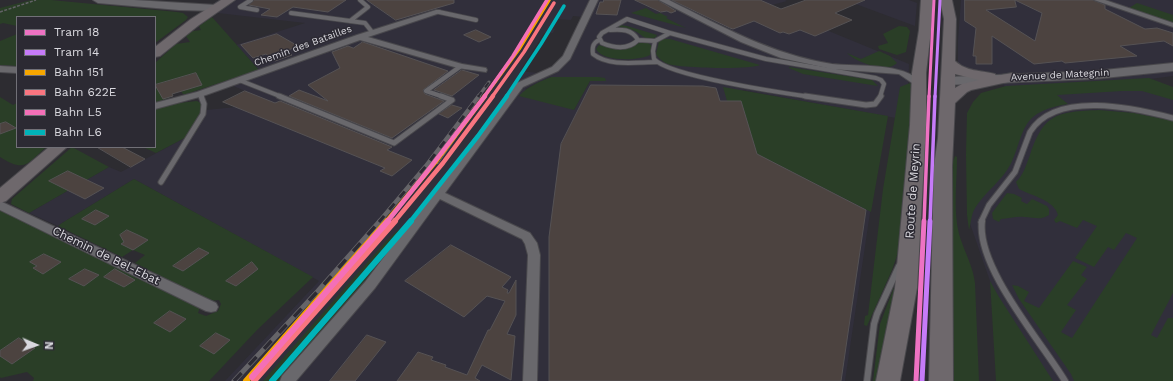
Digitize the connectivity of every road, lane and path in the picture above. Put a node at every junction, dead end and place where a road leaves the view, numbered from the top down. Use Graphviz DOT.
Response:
graph roads {
  1 [pos="36,0"];
  2 [pos="98,0"];
  3 [pos="229,0"];
  4 [pos="250,0"];
  5 [pos="360,0"];
  6 [pos="594,0"];
  7 [pos="663,0"];
  8 [pos="927,0"];
  9 [pos="946,0"];
  10 [pos="956,0"];
  11 [pos="1098,0"];
  12 [pos="179,7"];
  13 [pos="216,8"];
  14 [pos="257,10"];
  15 [pos="0,12"];
  16 [pos="439,12"];
  17 [pos="291,13"];
  18 [pos="950,19"];
  19 [pos="476,20"];
  20 [pos="350,21"];
  21 [pos="195,22"];
  22 [pos="1173,26"];
  23 [pos="610,30"];
  24 [pos="372,32"];
  25 [pos="670,33"];
  26 [pos="360,37"];
  27 [pos="600,40"];
  28 [pos="638,40"];
  29 [pos="655,41"];
  30 [pos="156,52"];
  31 [pos="948,61"];
  32 [pos="657,62"];
  33 [pos="461,66"];
  34 [pos="1173,67"];
  35 [pos="0,69"];
  36 [pos="16,70"];
  37 [pos="483,70"];
  38 [pos="901,72"];
  39 [pos="1005,78"];
  40 [pos="930,79"];
  41 [pos="239,80"];
  42 [pos="200,94"];
  43 [pos="947,102"];
  44 [pos="156,106"];
  45 [pos="1173,118"];
  46 [pos="58,148"];
  47 [pos="161,182"];
  48 [pos="439,194"];
  49 [pos="0,198"];
  50 [pos="0,205"];
  51 [pos="909,246"];
  52 [pos="211,307"];
  53 [pos="286,381"];
  54 [pos="530,381"];
  55 [pos="867,381"];
  56 [pos="888,381"];
  57 [pos="941,381"];
  58 [pos="1065,381"];
  1 -- 15 [label="path"];
  2 -- 12 [label="main road"];
  3 -- 13 [label="main road"];
  4 -- 14 [label="lane"];
  5 -- 20 [label="lane"];
  6 -- 48 [label="street"];
  7 -- 38 [label="street"];
  8 -- 40 [label="main road, Route de Meyrin"];
  9 -- 18 [label="main road, Route de Meyrin"];
  10 -- 18 [label="main road"];
  11 -- 22 [label="street"];
  12 -- 13 [label="main road"];
  12 -- 21 [label="main road"];
  13 -- 21 [label="main road"];
  16 -- 19 [label="lane"];
  16 -- 24 [label="street"];
  17 -- 20 [label="lane"];
  18 -- 31 [label="main road, Route de Meyrin"];
  20 -- 24 [label="lane"];
  21 -- 30 [label="main road"];
  23 -- 25 [label="lane"];
  23 -- 27 [label="lane"];
  23 -- 28 [label="lane"];
  24 -- 26 [label="street"];
  25 -- 29 [label="lane"];
  25 -- 32 [label="lane"];
  26 -- 33 [label="street, Chemin des Batailles"];
  26 -- 41 [label="street, Chemin des Batailles"];
  27 -- 28 [label="lane"];
  27 -- 32 [label="lane"];
  28 -- 29 [label="lane"];
  29 -- 32 [label="lane"];
  31 -- 39 [label="main road"];
  31 -- 40 [label="main road, Route de Meyrin"];
  33 -- 37 [label="street, Chemin des Batailles"];
  33 -- 41 [label="lane"];
  34 -- 39 [label="main road, Avenue de Mategnin"];
  35 -- 36 [label="street"];
  38 -- 40 [label="street"];
  38 -- 40 [label="street"];
  39 -- 40 [label="main road, Avenue de Mategnin"];
  39 -- 43 [label="main road"];
  40 -- 43 [label="main road, Route de Meyrin"];
  40 -- 51 [label="main road, Route de Meyrin"];
  41 -- 42 [label="street, Chemin des Batailles"];
  42 -- 44 [label="street, Chemin des Batailles"];
  42 -- 47 [label="lane"];
  43 -- 57 [label="main road, Route de Meyrin"];
  45 -- 58 [label="lane"];
  46 -- 49 [label="main road"];
  48 -- 53 [label="street"];
  48 -- 54 [label="street"];
  50 -- 52 [label="street, Chemin de Bel-Ebat"];
  51 -- 55 [label="lane"];
  51 -- 56 [label="main road, Route de Meyrin"];
}
